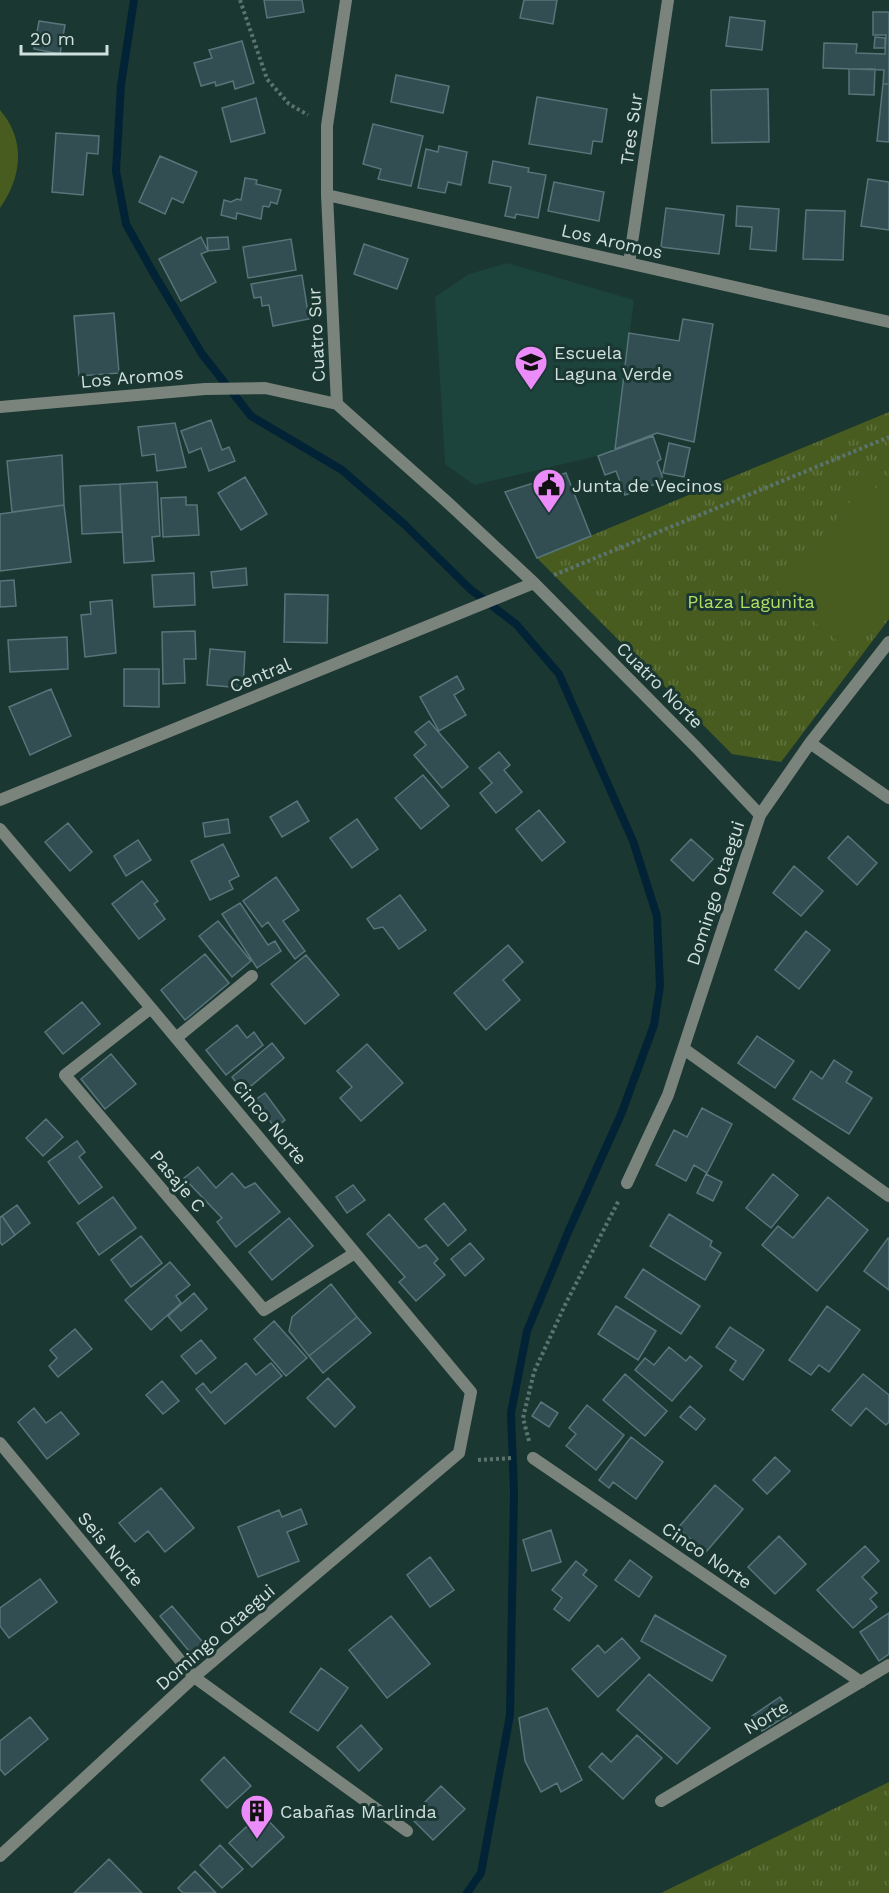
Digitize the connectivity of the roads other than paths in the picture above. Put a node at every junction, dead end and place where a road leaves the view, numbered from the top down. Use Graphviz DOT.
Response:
graph roads {
  1 [pos="346,0"];
  2 [pos="668,0"];
  3 [pos="327,195"];
  4 [pos="629,264"];
  5 [pos="889,322"];
  6 [pos="337,404"];
  7 [pos="0,407"];
  8 [pos="534,583"];
  9 [pos="889,642"];
  10 [pos="810,743"];
  11 [pos="889,798"];
  12 [pos="0,800"];
  13 [pos="760,815"];
  14 [pos="0,829"];
  15 [pos="252,976"];
  16 [pos="152,1008"];
  17 [pos="176,1038"];
  18 [pos="684,1049"];
  19 [pos="627,1184"];
  20 [pos="889,1196"];
  21 [pos="355,1253"];
  22 [pos="0,1443"];
  23 [pos="464,1457"];
  24 [pos="533,1458"];
  25 [pos="889,1665"];
  26 [pos="194,1677"];
  27 [pos="861,1682"];
  28 [pos="661,1801"];
  29 [pos="407,1831"];
  30 [pos="0,1856"];
  1 -- 3 [label="street, Cuatro Sur"];
  2 -- 4 [label="street, Tres Sur"];
  3 -- 4 [label="street, Los Aromos"];
  3 -- 6 [label="street, Cuatro Sur"];
  4 -- 5 [label="street, Los Aromos"];
  6 -- 7 [label="street, Los Aromos"];
  6 -- 8 [label="street, Cuatro Sur"];
  8 -- 12 [label="street, Central"];
  8 -- 13 [label="street, Cuatro Norte"];
  9 -- 10 [label="street, Domingo Otaegui"];
  10 -- 11 [label="street"];
  10 -- 13 [label="street, Domingo Otaegui"];
  13 -- 18 [label="street, Domingo Otaegui"];
  14 -- 16 [label="street, Cinco Norte"];
  15 -- 17 [label="street"];
  16 -- 17 [label="street, Cinco Norte"];
  16 -- 21 [label="street, Pasaje C"];
  17 -- 21 [label="street, Cinco Norte"];
  18 -- 19 [label="street, Domingo Otaegui"];
  18 -- 20 [label="street"];
  21 -- 23 [label="street, Cinco Norte"];
  22 -- 26 [label="street, Seis Norte"];
  23 -- 26 [label="street, Domingo Otaegui"];
  24 -- 27 [label="street, Cinco Norte"];
  25 -- 27 [label="street, Norte"];
  26 -- 29 [label="street, Seis Norte"];
  26 -- 30 [label="street, Domingo Otaegui"];
  27 -- 28 [label="street, Norte"];
}
